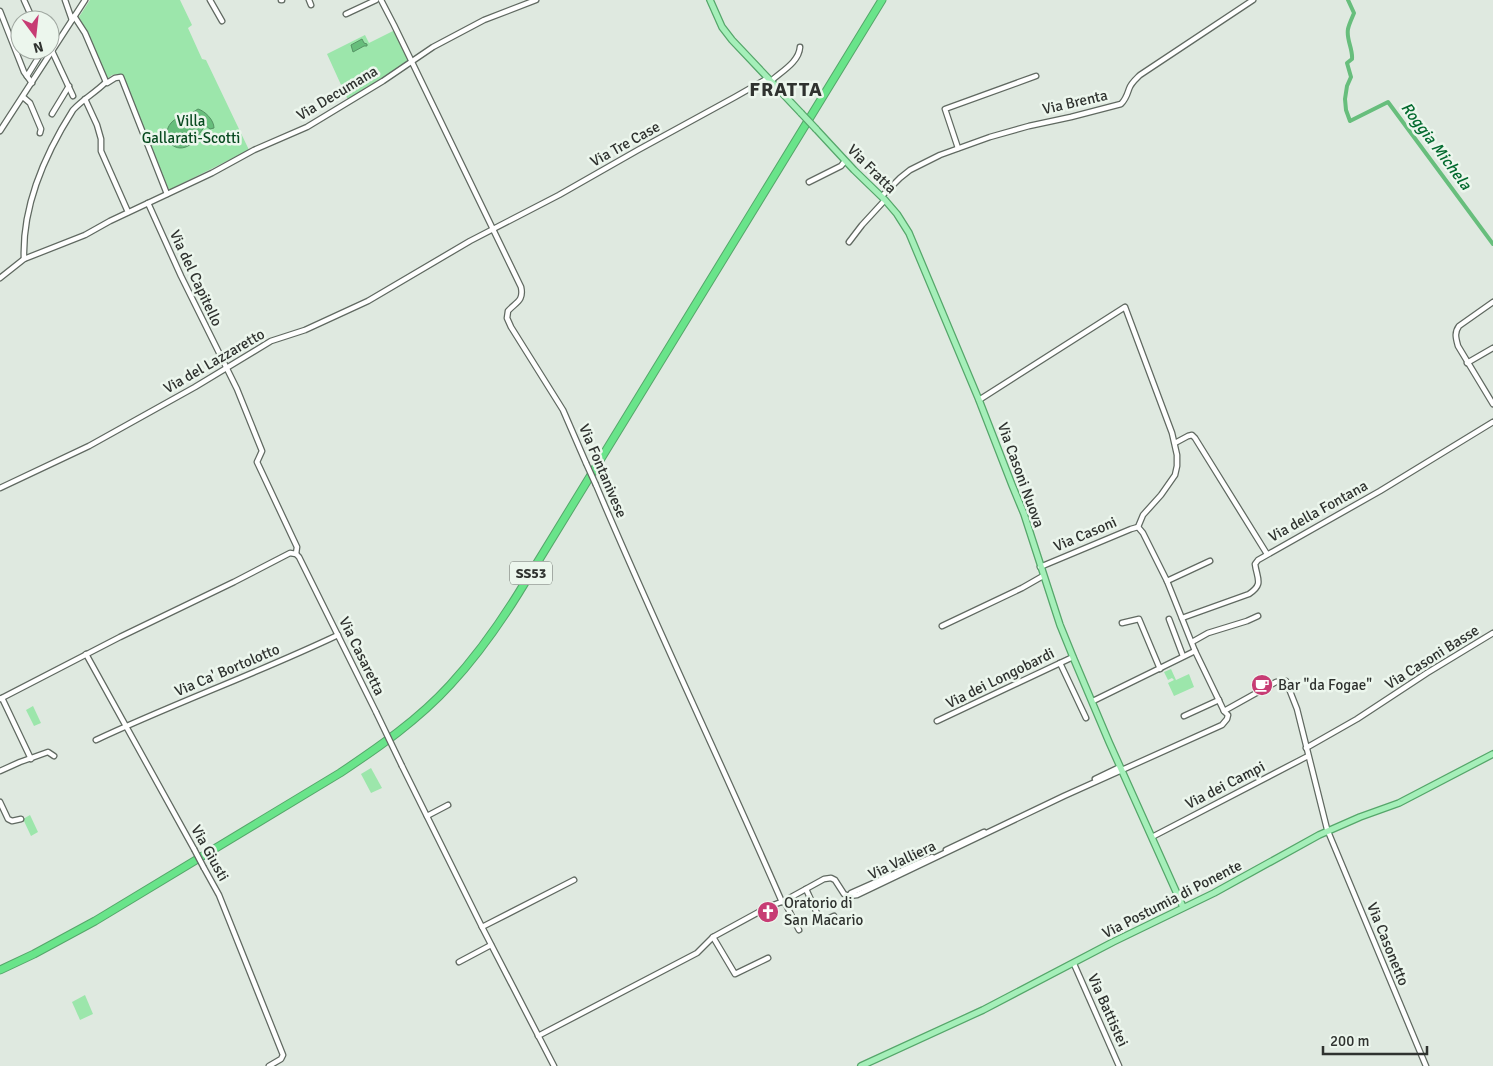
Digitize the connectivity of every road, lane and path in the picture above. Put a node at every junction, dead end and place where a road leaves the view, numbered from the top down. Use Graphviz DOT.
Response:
graph roads {
  1 [pos="65,0"];
  2 [pos="85,0"];
  3 [pos="210,0"];
  4 [pos="309,0"];
  5 [pos="376,0"];
  6 [pos="381,0"];
  7 [pos="536,0"];
  8 [pos="710,0"];
  9 [pos="882,0"];
  10 [pos="1253,0"];
  11 [pos="312,5"];
  12 [pos="0,10"];
  13 [pos="346,14"];
  14 [pos="73,18"];
  15 [pos="222,21"];
  16 [pos="60,37"];
  17 [pos="800,46"];
  18 [pos="37,60"];
  19 [pos="45,60"];
  20 [pos="54,60"];
  21 [pos="412,62"];
  22 [pos="27,76"];
  23 [pos="1036,76"];
  24 [pos="769,79"];
  25 [pos="106,82"];
  26 [pos="32,83"];
  27 [pos="69,86"];
  28 [pos="73,96"];
  29 [pos="23,97"];
  30 [pos="85,99"];
  31 [pos="52,114"];
  32 [pos="0,132"];
  33 [pos="40,133"];
  34 [pos="958,148"];
  35 [pos="845,161"];
  36 [pos="809,182"];
  37 [pos="167,194"];
  38 [pos="884,198"];
  39 [pos="148,203"];
  40 [pos="128,212"];
  41 [pos="494,230"];
  42 [pos="849,242"];
  43 [pos="24,259"];
  44 [pos="0,278"];
  45 [pos="1493,302"];
  46 [pos="1493,348"];
  47 [pos="1467,363"];
  48 [pos="227,368"];
  49 [pos="972,384"];
  50 [pos="979,400"];
  51 [pos="1493,404"];
  52 [pos="1493,422"];
  53 [pos="1175,443"];
  54 [pos="0,488"];
  55 [pos="1138,527"];
  56 [pos="296,554"];
  57 [pos="1267,554"];
  58 [pos="1210,560"];
  59 [pos="1040,567"];
  60 [pos="1043,576"];
  61 [pos="1167,581"];
  62 [pos="1258,616"];
  63 [pos="1182,618"];
  64 [pos="1169,619"];
  65 [pos="1122,623"];
  66 [pos="942,626"];
  67 [pos="1493,633"];
  68 [pos="338,635"];
  69 [pos="1192,642"];
  70 [pos="1195,651"];
  71 [pos="86,654"];
  72 [pos="1183,656"];
  73 [pos="1073,657"];
  74 [pos="1060,663"];
  75 [pos="1160,669"];
  76 [pos="1,698"];
  77 [pos="1219,700"];
  78 [pos="1093,701"];
  79 [pos="1224,710"];
  80 [pos="1184,716"];
  81 [pos="1086,718"];
  82 [pos="937,722"];
  83 [pos="126,726"];
  84 [pos="96,740"];
  85 [pos="1306,748"];
  86 [pos="1493,754"];
  87 [pos="54,756"];
  88 [pos="1308,756"];
  89 [pos="30,759"];
  90 [pos="1121,768"];
  91 [pos="0,771"];
  92 [pos="0,802"];
  93 [pos="448,805"];
  94 [pos="427,816"];
  95 [pos="21,819"];
  96 [pos="1328,831"];
  97 [pos="1152,837"];
  98 [pos="574,880"];
  99 [pos="806,889"];
  100 [pos="783,901"];
  101 [pos="1183,907"];
  102 [pos="834,916"];
  103 [pos="482,927"];
  104 [pos="799,930"];
  105 [pos="713,937"];
  106 [pos="491,946"];
  107 [pos="768,958"];
  108 [pos="460,962"];
  109 [pos="1074,964"];
  110 [pos="0,970"];
  111 [pos="538,1036"];
  112 [pos="269,1066"];
  113 [pos="554,1066"];
  114 [pos="861,1066"];
  115 [pos="1119,1066"];
  116 [pos="1426,1066"];
  1 -- 14 [label="street"];
  2 -- 14 [label="street"];
  3 -- 15 [label="street"];
  4 -- 11 [label="street"];
  5 -- 13 [label="street"];
  6 -- 21 [label="street, Via Fontanivese"];
  7 -- 21 [label="street, Via Decumana"];
  8 -- 24 [label="main road, Via Fratta"];
  9 -- 110 [label="highway, SS53"];
  10 -- 34 [label="street, Via Brenta"];
  12 -- 22 [label="street"];
  14 -- 16 [label="street"];
  14 -- 25 [label="street"];
  17 -- 24 [label="street, Via Tre Case"];
  18 -- 22 [label="street"];
  19 -- 26 [label="street"];
  20 -- 27 [label="street"];
  21 -- 37 [label="street, Via Decumana"];
  21 -- 41 [label="street, Via Fontanivese"];
  22 -- 26 [label="street"];
  23 -- 34 [label="street"];
  24 -- 35 [label="main road, Via Fratta, bridge"];
  24 -- 41 [label="street, Via Tre Case"];
  25 -- 30 [label="street"];
  25 -- 37 [label="street"];
  26 -- 29 [label="street"];
  27 -- 28 [label="street"];
  27 -- 31 [label="street"];
  29 -- 32 [label="street"];
  29 -- 33 [label="street"];
  30 -- 40 [label="street"];
  30 -- 43 [label="street"];
  34 -- 38 [label="street, Via Brenta"];
  35 -- 36 [label="street"];
  35 -- 38 [label="main road, Via Fratta"];
  37 -- 39 [label="street, Via Decumana"];
  38 -- 42 [label="street, Via Brenta"];
  38 -- 49 [label="main road, Via Fratta"];
  39 -- 40 [label="street, Via Decumana"];
  39 -- 48 [label="street, Via del Capitello"];
  40 -- 43 [label="street, Via Decumana"];
  41 -- 48 [label="street, Via del Lazzaretto"];
  41 -- 100 [label="street, Via Fontanivese, bridge"];
  43 -- 44 [label="street, Via Decumana"];
  45 -- 47 [label="street"];
  46 -- 47 [label="street"];
  47 -- 51 [label="street"];
  48 -- 54 [label="street, Via del Lazzaretto"];
  48 -- 56 [label="street, Via del Capitello"];
  49 -- 50 [label="main road, Via Casoni Nuova"];
  50 -- 53 [label="street"];
  50 -- 59 [label="main road, Via Casoni Nuova"];
  52 -- 57 [label="street, Via della Fontana"];
  53 -- 55 [label="street"];
  53 -- 57 [label="street, Via della Fontana"];
  55 -- 59 [label="street, Via Casoni"];
  55 -- 61 [label="street, Via Casoni"];
  56 -- 68 [label="street, Via Casaretta"];
  56 -- 71 [label="street"];
  57 -- 63 [label="street"];
  58 -- 61 [label="street"];
  59 -- 60 [label="main road, Via Casoni Nuova"];
  60 -- 66 [label="street"];
  60 -- 73 [label="main road, Via Casoni Nuova"];
  61 -- 63 [label="street, Via Casoni"];
  62 -- 69 [label="street"];
  63 -- 69 [label="street, Via Casoni"];
  64 -- 72 [label="street"];
  65 -- 75 [label="street"];
  67 -- 85 [label="street, Via Casoni Basse"];
  68 -- 83 [label="street, Via Ca' Bortolotto"];
  68 -- 94 [label="street, Via Casaretta, bridge"];
  69 -- 70 [label="street, Via Casoni"];
  70 -- 72 [label="street"];
  70 -- 77 [label="street, Via Casoni"];
  71 -- 76 [label="street"];
  71 -- 83 [label="street, Via Giusti"];
  72 -- 75 [label="street"];
  73 -- 74 [label="street, Via dei Longobardi"];
  73 -- 78 [label="main road, Via Casoni Nuova"];
  74 -- 81 [label="street"];
  74 -- 82 [label="street, Via dei Longobardi"];
  75 -- 78 [label="street"];
  76 -- 89 [label="street"];
  77 -- 79 [label="street, Via Casoni"];
  77 -- 80 [label="street"];
  78 -- 90 [label="main road, Via Casoni Nuova"];
  79 -- 85 [label="street"];
  79 -- 90 [label="street, Via Valliera"];
  83 -- 84 [label="street, Via Ca' Bortolotto"];
  83 -- 112 [label="street, Via Giusti, bridge"];
  85 -- 88 [label="street, Via Casonetto"];
  86 -- 96 [label="main road, Via Postumia di Ponente"];
  87 -- 89 [label="street"];
  88 -- 96 [label="street, Via Casonetto"];
  88 -- 97 [label="street, Via dei Campi"];
  89 -- 91 [label="street"];
  90 -- 97 [label="main road, Via Casoni Nuova"];
  90 -- 99 [label="street, Via Valliera"];
  92 -- 95 [label="street"];
  93 -- 94 [label="street"];
  94 -- 103 [label="street, Via Casaretta"];
  96 -- 101 [label="main road, Via Postumia di Ponente"];
  96 -- 116 [label="street, Via Casonetto"];
  97 -- 101 [label="main road, Via Casoni Nuova"];
  98 -- 103 [label="street"];
  99 -- 100 [label="street"];
  99 -- 102 [label="street"];
  100 -- 104 [label="street, Via Fontanivese"];
  100 -- 105 [label="street"];
  101 -- 109 [label="main road, Via Postumia di Ponente"];
  103 -- 106 [label="street, Via Casaretta"];
  105 -- 107 [label="street"];
  105 -- 111 [label="street"];
  106 -- 108 [label="street"];
  106 -- 111 [label="street, Via Casaretta"];
  109 -- 114 [label="main road, Via Postumia di Ponente"];
  109 -- 115 [label="street, Via Battistei"];
  111 -- 113 [label="street, Via Casaretta"];
}
